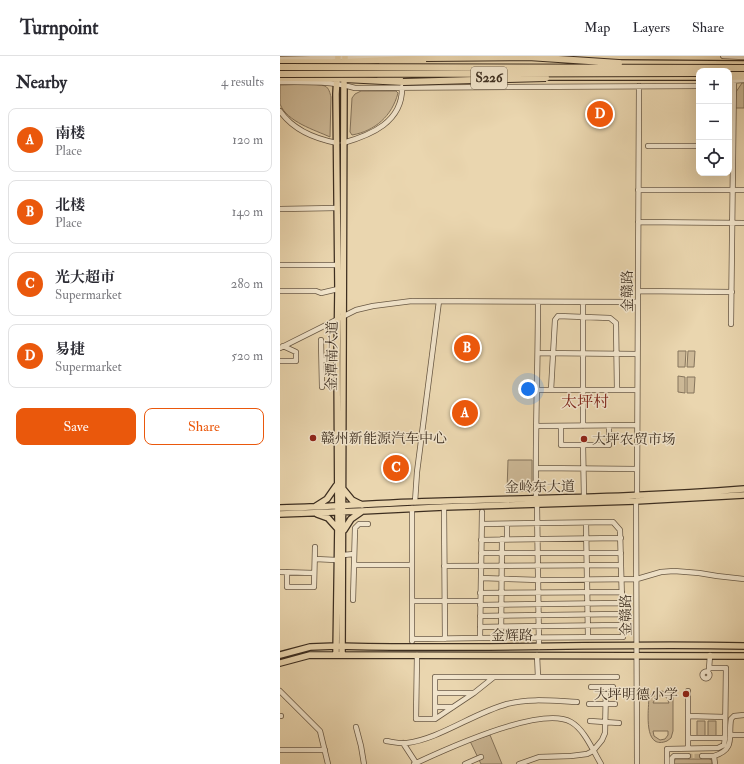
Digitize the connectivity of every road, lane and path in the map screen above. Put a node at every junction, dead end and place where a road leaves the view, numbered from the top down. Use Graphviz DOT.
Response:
graph roads {
  1 [pos="404,56"];
  2 [pos="723,56"];
  3 [pos="744,57"];
  4 [pos="280,59"];
  5 [pos="342,59"];
  6 [pos="280,62"];
  7 [pos="744,64"];
  8 [pos="280,67"];
  9 [pos="706,67"];
  10 [pos="744,68"];
  11 [pos="637,73"];
  12 [pos="696,73"];
  13 [pos="744,73"];
  14 [pos="280,74"];
  15 [pos="696,77"];
  16 [pos="744,77"];
  17 [pos="280,78"];
  18 [pos="732,78"];
  19 [pos="732,78"];
  20 [pos="732,78"];
  21 [pos="744,80"];
  22 [pos="337,81"];
  23 [pos="280,82"];
  24 [pos="344,82"];
  25 [pos="403,85"];
  26 [pos="639,86"];
  27 [pos="696,86"];
  28 [pos="731,104"];
  29 [pos="280,110"];
  30 [pos="731,140"];
  31 [pos="340,143"];
  32 [pos="648,146"];
  33 [pos="696,146"];
  34 [pos="732,168"];
  35 [pos="638,190"];
  36 [pos="733,190"];
  37 [pos="744,190"];
  38 [pos="337,208"];
  39 [pos="280,209"];
  40 [pos="638,222"];
  41 [pos="732,223"];
  42 [pos="744,223"];
  43 [pos="280,265"];
  44 [pos="338,266"];
  45 [pos="338,289"];
  46 [pos="280,291"];
  47 [pos="638,291"];
  48 [pos="732,292"];
  49 [pos="439,301"];
  50 [pos="538,302"];
  51 [pos="583,302"];
  52 [pos="638,302"];
  53 [pos="344,316"];
  54 [pos="583,318"];
  55 [pos="338,319"];
  56 [pos="732,324"];
  57 [pos="321,340"];
  58 [pos="281,347"];
  59 [pos="538,353"];
  60 [pos="553,354"];
  61 [pos="583,354"];
  62 [pos="616,354"];
  63 [pos="637,354"];
  64 [pos="337,359"];
  65 [pos="322,360"];
  66 [pos="280,361"];
  67 [pos="322,387"];
  68 [pos="538,390"];
  69 [pos="551,390"];
  70 [pos="583,390"];
  71 [pos="617,390"];
  72 [pos="637,390"];
  73 [pos="637,425"];
  74 [pos="537,426"];
  75 [pos="561,426"];
  76 [pos="583,426"];
  77 [pos="608,426"];
  78 [pos="583,445"];
  79 [pos="536,468"];
  80 [pos="583,469"];
  81 [pos="637,469"];
  82 [pos="340,482"];
  83 [pos="744,489"];
  84 [pos="728,493"];
  85 [pos="744,495"];
  86 [pos="536,498"];
  87 [pos="584,498"];
  88 [pos="637,498"];
  89 [pos="415,502"];
  90 [pos="537,505"];
  91 [pos="392,507"];
  92 [pos="444,507"];
  93 [pos="280,508"];
  94 [pos="363,508"];
  95 [pos="412,508"];
  96 [pos="340,509"];
  97 [pos="312,510"];
  98 [pos="482,512"];
  99 [pos="280,514"];
  100 [pos="538,523"];
  101 [pos="586,523"];
  102 [pos="368,524"];
  103 [pos="482,524"];
  104 [pos="507,524"];
  105 [pos="337,528"];
  106 [pos="343,534"];
  107 [pos="586,538"];
  108 [pos="621,538"];
  109 [pos="504,539"];
  110 [pos="538,539"];
  111 [pos="481,540"];
  112 [pos="314,546"];
  113 [pos="481,553"];
  114 [pos="502,553"];
  115 [pos="539,553"];
  116 [pos="587,553"];
  117 [pos="621,553"];
  118 [pos="343,554"];
  119 [pos="354,554"];
  120 [pos="315,559"];
  121 [pos="336,560"];
  122 [pos="354,564"];
  123 [pos="412,565"];
  124 [pos="481,565"];
  125 [pos="502,565"];
  126 [pos="539,565"];
  127 [pos="587,565"];
  128 [pos="621,565"];
  129 [pos="444,566"];
  130 [pos="280,572"];
  131 [pos="287,572"];
  132 [pos="314,573"];
  133 [pos="481,578"];
  134 [pos="587,579"];
  135 [pos="622,579"];
  136 [pos="637,579"];
  137 [pos="744,579"];
  138 [pos="502,580"];
  139 [pos="539,580"];
  140 [pos="480,592"];
  141 [pos="502,592"];
  142 [pos="539,592"];
  143 [pos="587,592"];
  144 [pos="622,592"];
  145 [pos="353,600"];
  146 [pos="444,601"];
  147 [pos="412,602"];
  148 [pos="480,603"];
  149 [pos="622,603"];
  150 [pos="501,604"];
  151 [pos="539,604"];
  152 [pos="587,604"];
  153 [pos="587,614"];
  154 [pos="622,614"];
  155 [pos="539,615"];
  156 [pos="480,616"];
  157 [pos="501,616"];
  158 [pos="623,625"];
  159 [pos="539,626"];
  160 [pos="588,626"];
  161 [pos="480,627"];
  162 [pos="501,627"];
  163 [pos="480,638"];
  164 [pos="501,638"];
  165 [pos="539,638"];
  166 [pos="588,638"];
  167 [pos="445,639"];
  168 [pos="412,640"];
  169 [pos="638,645"];
  170 [pos="339,646"];
  171 [pos="744,646"];
  172 [pos="412,647"];
  173 [pos="539,647"];
  174 [pos="280,655"];
  175 [pos="339,655"];
  176 [pos="417,655"];
  177 [pos="537,655"];
  178 [pos="637,655"];
  179 [pos="710,656"];
  180 [pos="744,656"];
  181 [pos="280,663"];
  182 [pos="494,677"];
  183 [pos="538,677"];
  184 [pos="617,677"];
  185 [pos="590,687"];
  186 [pos="606,687"];
  187 [pos="613,687"];
  188 [pos="280,691"];
  189 [pos="688,691"];
  190 [pos="435,693"];
  191 [pos="474,693"];
  192 [pos="577,702"];
  193 [pos="589,704"];
  194 [pos="606,704"];
  195 [pos="614,704"];
  196 [pos="435,707"];
  197 [pos="453,707"];
  198 [pos="688,716"];
  199 [pos="744,716"];
  200 [pos="726,717"];
  201 [pos="435,719"];
  202 [pos="590,721"];
  203 [pos="606,722"];
  204 [pos="619,723"];
  205 [pos="356,727"];
  206 [pos="730,735"];
  207 [pos="744,735"];
  208 [pos="688,738"];
  209 [pos="725,738"];
  210 [pos="386,741"];
  211 [pos="403,743"];
  212 [pos="688,748"];
  213 [pos="280,750"];
  214 [pos="324,750"];
  215 [pos="593,751"];
  216 [pos="688,756"];
  217 [pos="702,756"];
  218 [pos="714,756"];
  219 [pos="481,757"];
  220 [pos="328,764"];
  221 [pos="364,764"];
  222 [pos="415,764"];
  223 [pos="465,764"];
  224 [pos="519,764"];
  225 [pos="601,764"];
  226 [pos="638,764"];
  227 [pos="667,764"];
  228 [pos="672,764"];
  229 [pos="715,764"];
  1 -- 5 [label="street"];
  2 -- 3 [label="street"];
  4 -- 5 [label="street"];
  5 -- 6 [label="main road, S226"];
  5 -- 7 [label="main road, S226"];
  5 -- 9 [label="highway, bridge"];
  5 -- 22 [label="main road, 金潭南大道"];
  5 -- 24 [label="main road, 金潭南大道"];
  8 -- 9 [label="highway, bridge"];
  9 -- 10 [label="highway, bridge"];
  11 -- 12 [label="highway, bridge"];
  11 -- 14 [label="highway, bridge"];
  11 -- 25 [label="highway, bridge"];
  13 -- 18 [label="highway"];
  15 -- 24 [label="main road, S226"];
  16 -- 19 [label="main road"];
  17 -- 22 [label="main road, S226"];
  20 -- 21 [label="street"];
  22 -- 23 [label="street"];
  22 -- 24 [label="main road, S226"];
  22 -- 31 [label="main road, 金潭南大道"];
  24 -- 25 [label="highway"];
  24 -- 31 [label="main road, 金潭南大道"];
  25 -- 26 [label="street"];
  25 -- 31 [label="street"];
  26 -- 27 [label="street"];
  26 -- 35 [label="street, 金赣路"];
  28 -- 30 [label="street"];
  29 -- 31 [label="street"];
  31 -- 38 [label="main road, 金潭南大道"];
  31 -- 53 [label="main road, 金潭南大道"];
  32 -- 33 [label="street"];
  34 -- 36 [label="street"];
  35 -- 36 [label="street"];
  35 -- 40 [label="street, 金赣路"];
  36 -- 37 [label="street"];
  36 -- 41 [label="street"];
  38 -- 39 [label="street"];
  38 -- 44 [label="main road, 金潭南大道"];
  40 -- 41 [label="street"];
  40 -- 47 [label="street, 金赣路"];
  41 -- 42 [label="street"];
  41 -- 48 [label="street"];
  43 -- 44 [label="street"];
  44 -- 45 [label="main road, 金潭南大道"];
  45 -- 46 [label="street"];
  45 -- 55 [label="main road, 金潭南大道"];
  47 -- 48 [label="street"];
  47 -- 52 [label="street, 金赣路"];
  48 -- 56 [label="street"];
  49 -- 50 [label="street"];
  49 -- 53 [label="street"];
  49 -- 89 [label="street"];
  50 -- 51 [label="street"];
  50 -- 59 [label="street"];
  51 -- 52 [label="street"];
  51 -- 54 [label="street"];
  52 -- 63 [label="street, 金赣路"];
  53 -- 55 [label="street"];
  53 -- 82 [label="main road, 金潭南大道"];
  54 -- 60 [label="street"];
  54 -- 61 [label="street"];
  54 -- 62 [label="street"];
  55 -- 58 [label="street"];
  55 -- 64 [label="main road, 金潭南大道"];
  57 -- 65 [label="street"];
  58 -- 66 [label="street"];
  59 -- 60 [label="street"];
  59 -- 68 [label="street"];
  60 -- 61 [label="street"];
  60 -- 69 [label="street"];
  61 -- 62 [label="street"];
  61 -- 70 [label="street"];
  62 -- 63 [label="street"];
  62 -- 71 [label="street"];
  63 -- 72 [label="street, 金赣路"];
  64 -- 65 [label="street"];
  64 -- 82 [label="main road, 金潭南大道"];
  65 -- 67 [label="street"];
  68 -- 69 [label="street"];
  68 -- 74 [label="street"];
  69 -- 70 [label="street"];
  70 -- 71 [label="street"];
  70 -- 76 [label="street"];
  71 -- 72 [label="street"];
  72 -- 73 [label="street, 金赣路"];
  73 -- 77 [label="street"];
  73 -- 81 [label="street, 金赣路"];
  74 -- 75 [label="street"];
  74 -- 79 [label="street"];
  75 -- 76 [label="street"];
  75 -- 78 [label="street"];
  76 -- 77 [label="street"];
  77 -- 78 [label="street"];
  78 -- 80 [label="street"];
  79 -- 80 [label="street"];
  79 -- 86 [label="street"];
  80 -- 81 [label="street"];
  80 -- 87 [label="street"];
  81 -- 88 [label="street, 金赣路"];
  82 -- 94 [label="main road"];
  82 -- 96 [label="main road, 金潭南大道"];
  82 -- 97 [label="main road"];
  83 -- 84 [label="main road, 金岭东大道"];
  84 -- 85 [label="main road, 金岭东大道"];
  84 -- 88 [label="main road, 金岭东大道"];
  86 -- 87 [label="main road, 金岭东大道"];
  86 -- 89 [label="main road, 金岭东大道"];
  87 -- 88 [label="main road, 金岭东大道"];
  88 -- 90 [label="main road, 金岭东大道"];
  88 -- 136 [label="street, 金赣路"];
  89 -- 91 [label="main road, 金岭东大道"];
  90 -- 92 [label="main road, 金岭东大道"];
  90 -- 100 [label="street"];
  91 -- 94 [label="main road, 金岭东大道"];
  91 -- 95 [label="main road, 金岭东大道"];
  92 -- 95 [label="main road, 金岭东大道"];
  92 -- 129 [label="street"];
  93 -- 97 [label="main road"];
  94 -- 96 [label="main road, 金岭东大道"];
  94 -- 106 [label="main road"];
  95 -- 123 [label="street"];
  96 -- 97 [label="main road, 金岭东大道"];
  96 -- 105 [label="main road, 金潭南大道"];
  96 -- 106 [label="main road, 金潭南大道"];
  97 -- 99 [label="main road"];
  97 -- 105 [label="main road"];
  98 -- 103 [label="street"];
  100 -- 101 [label="street"];
  100 -- 104 [label="street"];
  100 -- 110 [label="street"];
  101 -- 107 [label="street"];
  101 -- 108 [label="street"];
  102 -- 119 [label="street"];
  103 -- 104 [label="street"];
  103 -- 111 [label="street"];
  104 -- 109 [label="street"];
  105 -- 121 [label="main road, 金潭南大道"];
  106 -- 118 [label="main road, 金潭南大道"];
  107 -- 108 [label="street"];
  107 -- 110 [label="street"];
  107 -- 116 [label="street"];
  108 -- 117 [label="street"];
  109 -- 110 [label="street"];
  109 -- 111 [label="street"];
  109 -- 114 [label="street"];
  110 -- 115 [label="street"];
  111 -- 113 [label="street"];
  112 -- 120 [label="street"];
  113 -- 114 [label="street"];
  113 -- 124 [label="street"];
  114 -- 115 [label="street"];
  114 -- 125 [label="street"];
  115 -- 116 [label="street"];
  115 -- 126 [label="street"];
  116 -- 117 [label="street"];
  116 -- 127 [label="street"];
  117 -- 128 [label="street"];
  118 -- 119 [label="street"];
  118 -- 170 [label="main road, 金潭南大道"];
  119 -- 122 [label="street"];
  120 -- 121 [label="street"];
  120 -- 132 [label="street"];
  121 -- 170 [label="main road, 金潭南大道"];
  122 -- 123 [label="street"];
  122 -- 145 [label="street"];
  123 -- 147 [label="street"];
  124 -- 125 [label="street"];
  124 -- 129 [label="street"];
  124 -- 133 [label="street"];
  125 -- 126 [label="street"];
  125 -- 138 [label="street"];
  126 -- 127 [label="street"];
  126 -- 139 [label="street"];
  127 -- 128 [label="street"];
  127 -- 134 [label="street"];
  128 -- 135 [label="street"];
  129 -- 146 [label="street"];
  130 -- 131 [label="street"];
  131 -- 132 [label="street"];
  131 -- 132 [label="street"];
  133 -- 138 [label="street"];
  133 -- 140 [label="street"];
  134 -- 135 [label="street"];
  134 -- 139 [label="street"];
  134 -- 143 [label="street"];
  135 -- 136 [label="street"];
  135 -- 144 [label="street"];
  136 -- 137 [label="street"];
  136 -- 169 [label="street, 金赣路"];
  138 -- 139 [label="street"];
  138 -- 141 [label="street"];
  139 -- 142 [label="street"];
  140 -- 141 [label="street"];
  140 -- 148 [label="street"];
  141 -- 142 [label="street"];
  141 -- 150 [label="street"];
  142 -- 143 [label="street"];
  142 -- 151 [label="street"];
  143 -- 144 [label="street"];
  143 -- 152 [label="street"];
  144 -- 149 [label="street"];
  146 -- 147 [label="street"];
  146 -- 148 [label="street"];
  146 -- 167 [label="street"];
  147 -- 168 [label="street"];
  148 -- 150 [label="street"];
  148 -- 156 [label="street"];
  149 -- 152 [label="street"];
  149 -- 154 [label="street"];
  150 -- 151 [label="street"];
  150 -- 157 [label="street"];
  151 -- 152 [label="street"];
  151 -- 155 [label="street"];
  152 -- 153 [label="street"];
  153 -- 154 [label="street"];
  153 -- 155 [label="street"];
  153 -- 160 [label="street"];
  154 -- 158 [label="street"];
  155 -- 157 [label="street"];
  155 -- 159 [label="street"];
  156 -- 157 [label="street"];
  156 -- 161 [label="street"];
  157 -- 162 [label="street"];
  158 -- 160 [label="street"];
  158 -- 166 [label="street"];
  159 -- 160 [label="street"];
  159 -- 162 [label="street"];
  159 -- 165 [label="street"];
  160 -- 166 [label="street"];
  161 -- 162 [label="street"];
  161 -- 163 [label="street"];
  162 -- 164 [label="street"];
  163 -- 164 [label="street"];
  163 -- 167 [label="street"];
  164 -- 165 [label="street"];
  165 -- 166 [label="street"];
  165 -- 173 [label="street"];
  167 -- 168 [label="street"];
  168 -- 172 [label="street"];
  169 -- 171 [label="main road, 金辉路"];
  169 -- 173 [label="main road, 金辉路"];
  169 -- 178 [label="street, 金赣路"];
  170 -- 172 [label="main road, 金辉路"];
  170 -- 174 [label="main road, 金辉路"];
  170 -- 175 [label="main road, 金潭南大道"];
  172 -- 173 [label="main road, 金辉路"];
  175 -- 176 [label="main road, 金辉路"];
  175 -- 181 [label="main road, 金辉路"];
  176 -- 177 [label="main road, 金辉路"];
  176 -- 201 [label="street"];
  177 -- 178 [label="main road, 金辉路"];
  177 -- 183 [label="street"];
  178 -- 179 [label="main road, 金辉路"];
  178 -- 226 [label="street, 金赣路"];
  179 -- 180 [label="main road, 金辉路"];
  179 -- 200 [label="street"];
  182 -- 183 [label="street"];
  182 -- 190 [label="street"];
  182 -- 191 [label="street"];
  183 -- 184 [label="street"];
  185 -- 186 [label="street"];
  186 -- 187 [label="street"];
  186 -- 194 [label="street"];
  188 -- 214 [label="street"];
  189 -- 198 [label="street"];
  190 -- 191 [label="street"];
  190 -- 196 [label="street"];
  191 -- 197 [label="street"];
  192 -- 211 [label="street"];
  193 -- 194 [label="street"];
  194 -- 195 [label="street"];
  194 -- 203 [label="street"];
  196 -- 197 [label="street"];
  196 -- 201 [label="street"];
  197 -- 201 [label="street"];
  198 -- 200 [label="street"];
  198 -- 208 [label="street"];
  199 -- 206 [label="street"];
  200 -- 209 [label="street"];
  202 -- 203 [label="street"];
  203 -- 204 [label="street"];
  203 -- 215 [label="street"];
  205 -- 221 [label="street"];
  206 -- 207 [label="street"];
  206 -- 218 [label="street"];
  208 -- 209 [label="street"];
  208 -- 212 [label="street"];
  209 -- 212 [label="street"];
  210 -- 211 [label="street"];
  211 -- 222 [label="street"];
  212 -- 227 [label="street"];
  213 -- 214 [label="street"];
  214 -- 220 [label="street"];
  215 -- 222 [label="street"];
  215 -- 224 [label="street"];
  215 -- 225 [label="street"];
  216 -- 228 [label="street"];
  217 -- 218 [label="street"];
  218 -- 229 [label="street"];
  219 -- 223 [label="street"];
}
